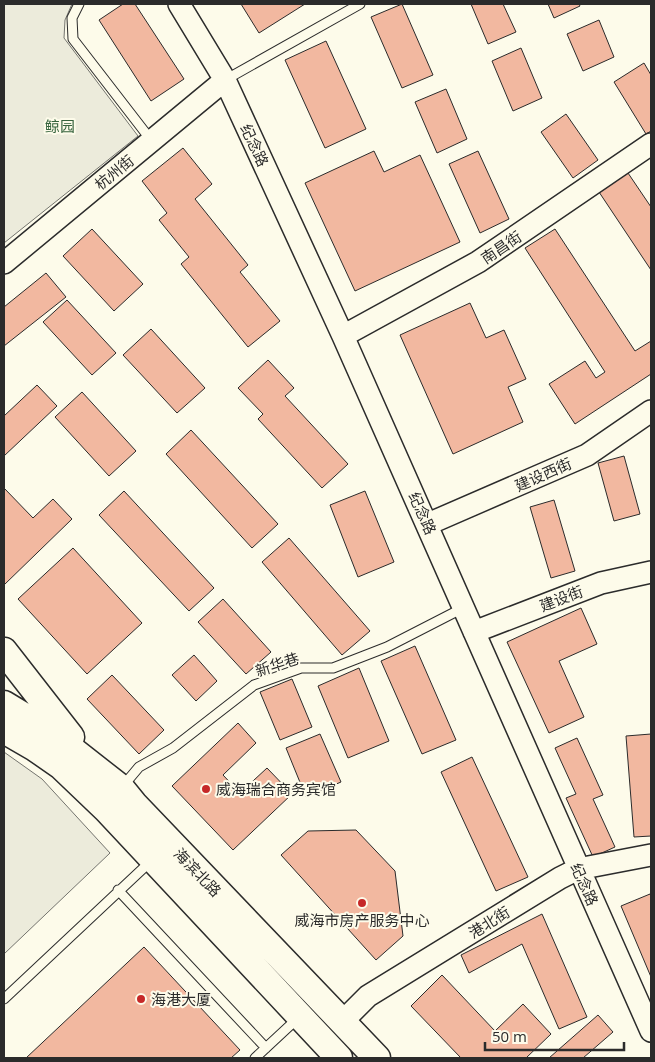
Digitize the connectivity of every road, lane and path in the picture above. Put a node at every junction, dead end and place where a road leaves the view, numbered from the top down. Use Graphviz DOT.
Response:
graph roads {
  1 [pos="78,4"];
  2 [pos="179,4"];
  3 [pos="360,4"];
  4 [pos="225,80"];
  5 [pos="152,141"];
  6 [pos="651,144"];
  7 [pos="4,263"];
  8 [pos="343,336"];
  9 [pos="651,412"];
  10 [pos="428,524"];
  11 [pos="651,572"];
  12 [pos="463,608"];
  13 [pos="474,632"];
  14 [pos="4,651"];
  15 [pos="4,684"];
  16 [pos="4,704"];
  17 [pos="4,730"];
  18 [pos="47,730"];
  19 [pos="61,766"];
  20 [pos="94,766"];
  21 [pos="121,788"];
  22 [pos="106,810"];
  23 [pos="651,855"];
  24 [pos="153,859"];
  25 [pos="578,868"];
  26 [pos="118,890"];
  27 [pos="4,999"];
  28 [pos="299,1017"];
  29 [pos="342,1022"];
  30 [pos="651,1031"];
  31 [pos="266,1048"];
  32 [pos="254,1058"];
  33 [pos="339,1058"];
  34 [pos="377,1058"];
  1 -- 5 [label="lane"];
  2 -- 4 [label="street, 纪念路"];
  3 -- 4 [label="lane"];
  4 -- 5 [label="street, 杭州街"];
  4 -- 8 [label="street, 纪念路"];
  5 -- 7 [label="street, 杭州街"];
  6 -- 8 [label="street, 南昌街"];
  8 -- 10 [label="street, 纪念路"];
  9 -- 10 [label="street, 建设西街"];
  10 -- 12 [label="street, 纪念路"];
  11 -- 13 [label="street, 建设街"];
  12 -- 13 [label="street, 纪念路"];
  12 -- 21 [label="lane, 新华巷"];
  13 -- 25 [label="street, 纪念路"];
  14 -- 20 [label="main road"];
  15 -- 18 [label="main road"];
  16 -- 18 [label="main road, 海滨北路"];
  17 -- 19 [label="main road, 海滨北路"];
  18 -- 19 [label="main road"];
  18 -- 20 [label="main road, 海滨北路"];
  19 -- 22 [label="main road, 海滨北路"];
  20 -- 21 [label="main road, 海滨北路"];
  20 -- 22 [label="main road"];
  21 -- 29 [label="main road, 海滨北路"];
  22 -- 24 [label="main road, 海滨北路"];
  23 -- 25 [label="street, 港北街"];
  24 -- 26 [label="lane"];
  24 -- 28 [label="main road, 海滨北路"];
  25 -- 29 [label="street, 港北街"];
  25 -- 30 [label="street, 纪念路"];
  26 -- 27 [label="lane"];
  26 -- 31 [label="lane"];
  28 -- 31 [label="lane"];
  28 -- 33 [label="main road, 海滨北路"];
  29 -- 34 [label="main road, 海滨北路"];
  31 -- 32 [label="lane"];
}
